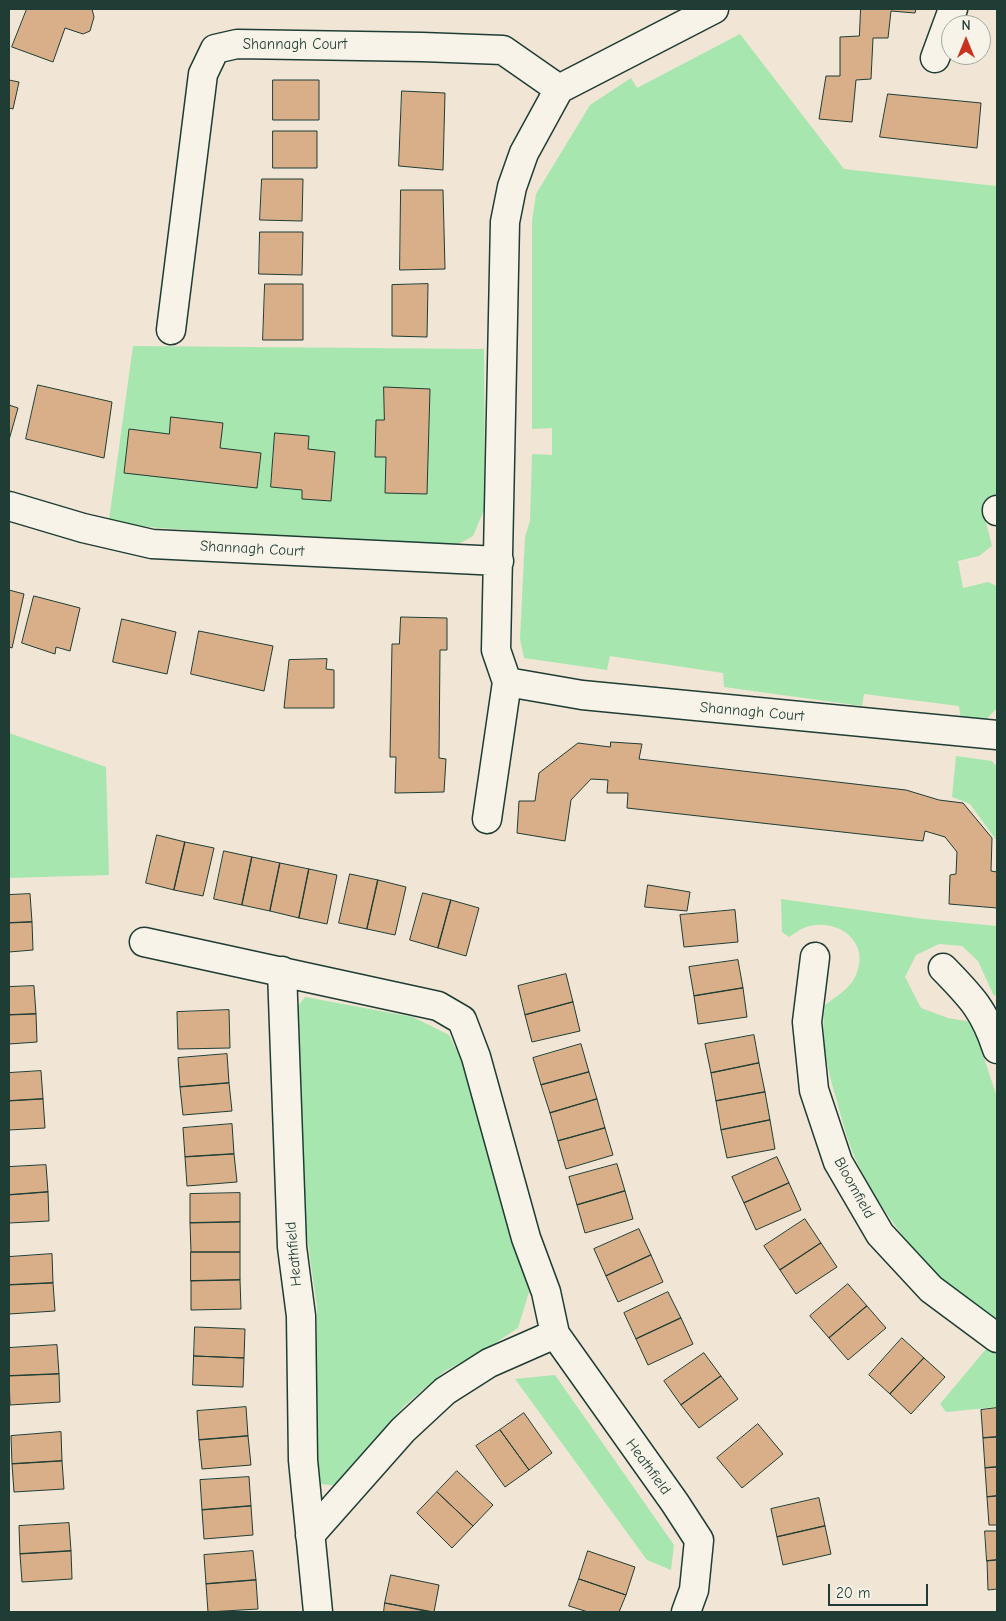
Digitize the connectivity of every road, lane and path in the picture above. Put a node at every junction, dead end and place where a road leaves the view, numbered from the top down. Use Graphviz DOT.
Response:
graph roads {
  1 [pos="714,9"];
  2 [pos="953,9"];
  3 [pos="935,58"];
  4 [pos="559,89"];
  5 [pos="171,330"];
  6 [pos="9,506"];
  7 [pos="499,561"];
  8 [pos="507,682"];
  9 [pos="997,735"];
  10 [pos="487,820"];
  11 [pos="144,942"];
  12 [pos="815,957"];
  13 [pos="943,968"];
  14 [pos="282,971"];
  15 [pos="997,1049"];
  16 [pos="555,1334"];
  17 [pos="997,1338"];
  18 [pos="310,1535"];
  19 [pos="318,1612"];
  20 [pos="686,1612"];
  1 -- 4 [label="street"];
  2 -- 3 [label="street"];
  4 -- 5 [label="street, Shannagh Court"];
  4 -- 7 [label="street"];
  6 -- 7 [label="street, Shannagh Court"];
  7 -- 8 [label="street"];
  8 -- 9 [label="street, Shannagh Court"];
  8 -- 10 [label="street"];
  11 -- 14 [label="street, Heathfield"];
  12 -- 17 [label="street, Bloomfield"];
  13 -- 15 [label="street"];
  14 -- 16 [label="street, Heathfield"];
  14 -- 18 [label="street, Heathfield"];
  16 -- 18 [label="street"];
  16 -- 20 [label="street, Heathfield"];
  18 -- 19 [label="street, Heathfield"];
}
